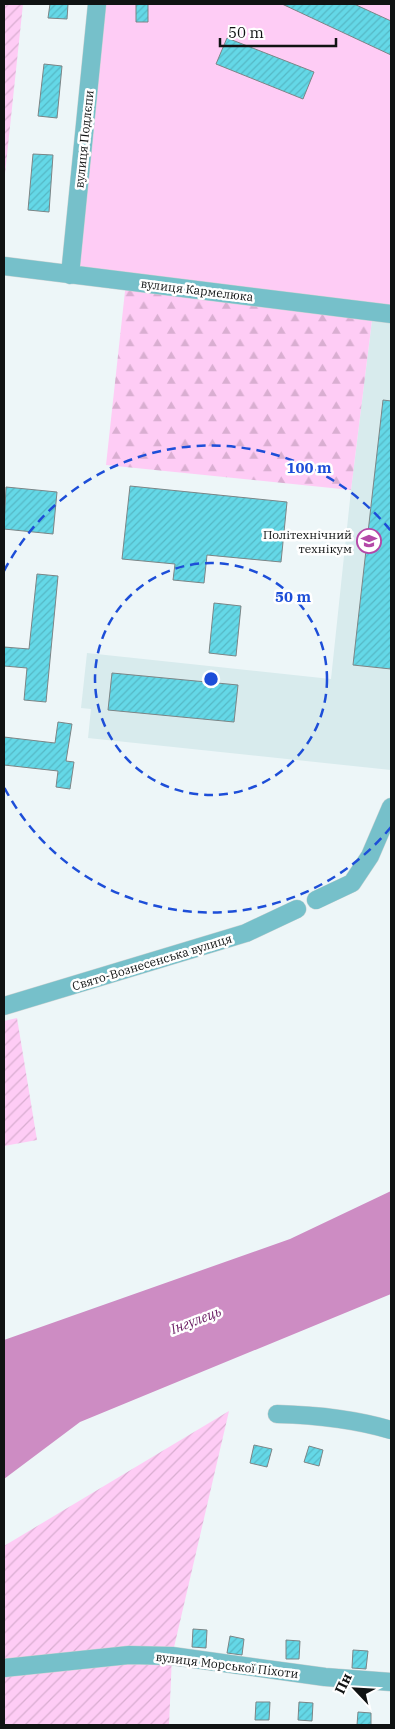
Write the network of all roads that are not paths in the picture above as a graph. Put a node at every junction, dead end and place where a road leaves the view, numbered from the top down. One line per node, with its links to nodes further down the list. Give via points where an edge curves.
1 (97, 4): 3 (street, вулиця Подлєпи)
2 (4, 266): 3 (street, вулиця Кармелюка)
3 (70, 274): 4 (street, вулиця Кармелюка)
4 (391, 314)
5 (391, 806): 6 (street, via 370,856 352,883)
6 (316, 900)
7 (297, 909): 8 (street, Свято-Вознесенська вулиця, via 246,933)
8 (4, 1006)
9 (277, 1414): 10 (street, via 364,1422)
10 (391, 1430)
11 (4, 1668): 12 (street, вулиця Морської Піхоти, via 129,1655 172,1656 325,1677)
12 (391, 1682)

